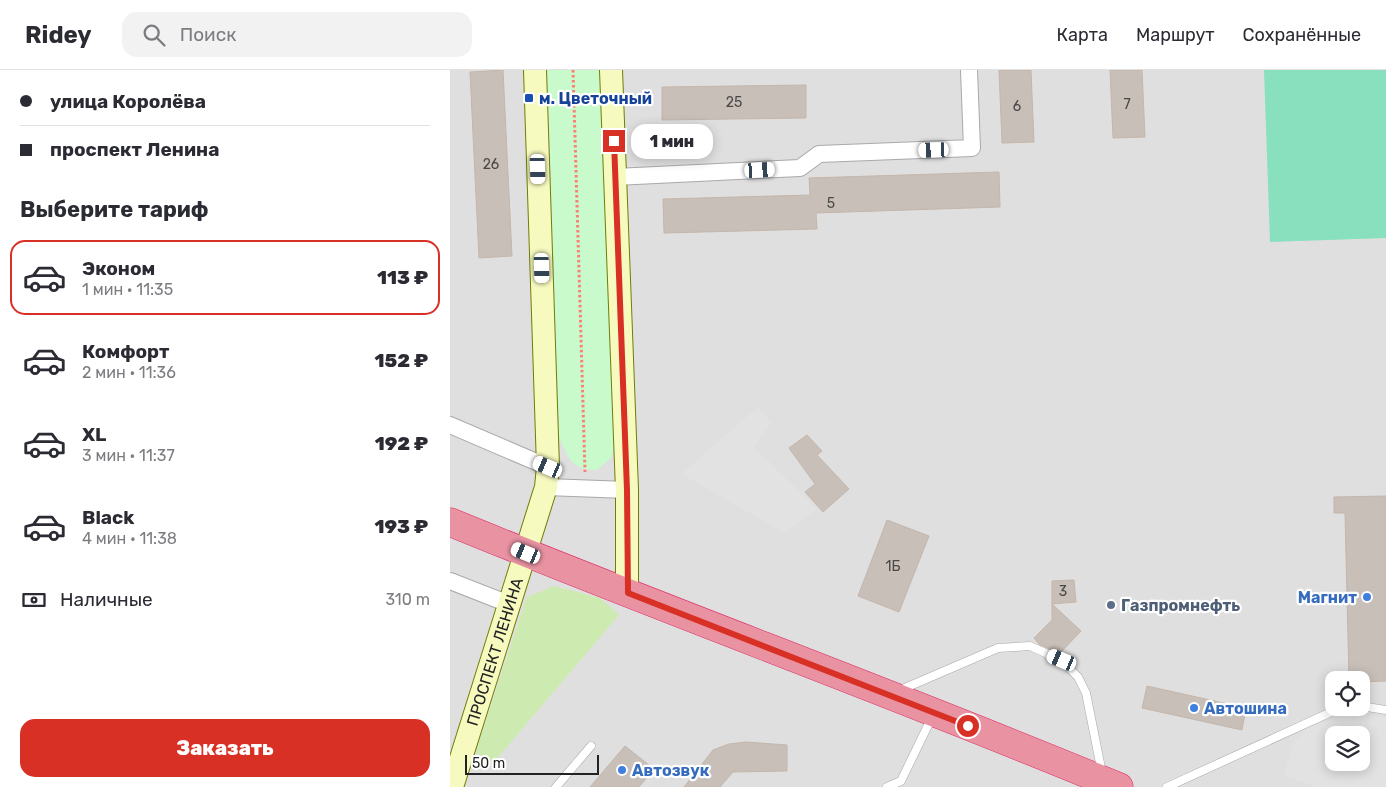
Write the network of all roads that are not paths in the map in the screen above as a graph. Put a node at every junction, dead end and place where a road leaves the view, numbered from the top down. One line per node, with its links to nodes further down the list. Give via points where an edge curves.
1 (536, 70): 6 (street, ПРОСПЕКТ ЛЕНИНА)
2 (611, 70): 4 (street)
3 (969, 70): 4 (street, via 972,148 818,154 800,168)
4 (615, 177): 7 (street)
5 (450, 425): 6 (street)
6 (547, 477): 7 (street, via 585,489); 9 (street, ПРОСПЕКТ ЛЕНИНА)
7 (627, 490): 11 (street)
8 (450, 522): 9 (highway)
9 (526, 553): 11 (highway); 12 (street, ПРОСПЕКТ ЛЕНИНА)
10 (450, 581): 12 (street)
11 (628, 593): 13 (highway)
12 (509, 604): 20 (street, ПРОСПЕКТ ЛЕНИНА)
13 (890, 694): 16 (highway); 19 (lane, via 998,648 1030,646 1062,660 1078,677 1086,693)
14 (1370, 707): 15 (lane)
15 (1386, 710)
16 (934, 712): 19 (highway); 22 (lane, via 901,781)
17 (1325, 715): 23 (lane)
18 (591, 746): 21 (lane)
19 (1111, 784)
20 (452, 787)
21 (556, 787)
22 (887, 787)
23 (1167, 787)

